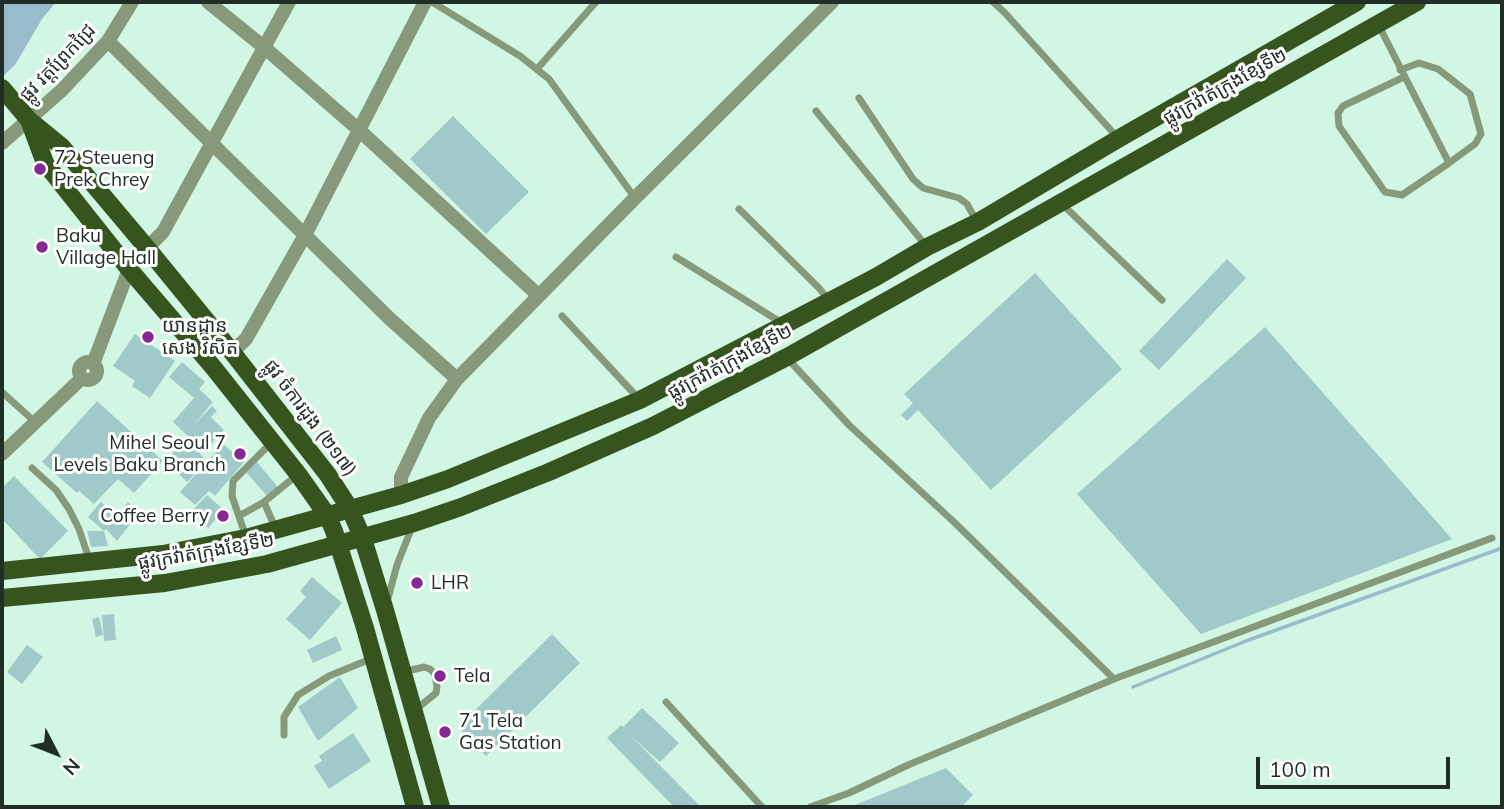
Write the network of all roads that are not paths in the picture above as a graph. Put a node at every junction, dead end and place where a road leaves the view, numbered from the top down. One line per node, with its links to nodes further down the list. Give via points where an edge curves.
1 (132, 2): 12 (street, ផ្លូវ វត្តព្រែកជ្រៃ)
2 (208, 2): 13 (street)
3 (289, 2): 13 (street)
4 (425, 2): 20 (street)
5 (432, 2): 14 (lane)
6 (596, 2): 14 (lane)
7 (832, 2): 25 (street)
8 (993, 2): 21 (lane)
9 (1357, 2): 21 (main road, ផ្លូវក្រវ៉ាត់ក្រុងខ្សែទី២)
10 (1417, 2): 11 (main road, ផ្លូវក្រវ៉ាត់ក្រុងខ្សែទី២)
11 (1378, 24): 15 (lane); 26 (main road, ផ្លូវក្រវ៉ាត់ក្រុងខ្សែទី២)
12 (108, 41): 19 (street, ផ្លូវ វត្តព្រែកជ្រៃ); 22 (street)
13 (265, 48): 20 (street); 22 (street)
14 (537, 69): 25 (lane, via 549,79)
15 (1402, 73): 24 (lane); 24 (lane, via 1419,63 1438,69 1470,94 1481,134); 24 (lane, via 1343,106 1338,113 1339,126 1385,192 1402,195)
16 (5, 92): 19 (main road, ផ្លូវ ចំការដូង (២១៧))
17 (859, 98): 28 (lane, via 912,179 923,188 959,198)
18 (816, 111): 30 (lane)
19 (29, 120): 23 (street, ផ្លូវ វត្តព្រែកជ្រៃ); 31 (main road, ផ្លូវ ចំការដូង (២១៧), via 62,147); 33 (main road, ផ្លូវ ចំការដូង (២១៧), via 44,163)
20 (359, 130): 29 (street); 35 (street)
21 (1118, 138): 28 (main road, ផ្លូវក្រវ៉ាត់ក្រុងខ្សែទី២)
22 (211, 142): 29 (street); 31 (street, via 163,232)
23 (2, 143)
24 (1450, 163)
25 (635, 198): 35 (street)
26 (1061, 203): 36 (main road, ផ្លូវក្រវ៉ាត់ក្រុងខ្សែទី២); 37 (lane)
27 (739, 209): 38 (lane)
28 (978, 222): 30 (main road, ផ្លូវក្រវ៉ាត់ក្រុងខ្សែទី២)
29 (305, 235): 41 (street, via 246,339); 43 (street)
30 (927, 247): 34 (main road, ផ្លូវក្រវ៉ាត់ក្រុងខ្សែទី២)
31 (146, 248): 41 (main road, ផ្លូវ ចំការដូង (២១៧))
32 (676, 257): 40 (lane)
33 (129, 269): 46 (street, via 93,365 81,366 82,378); 47 (main road, ផ្លូវ ចំការដូង (២១៧))
34 (876, 277): 36 (main road); 38 (main road, ផ្លូវក្រវ៉ាត់ក្រុងខ្សែទី២)
35 (538, 295): 43 (street)
36 (890, 300): 42 (main road, ផ្លូវក្រវ៉ាត់ក្រុងខ្សែទី២)
37 (1162, 300)
38 (830, 301): 40 (main road, ផ្លូវក្រវ៉ាត់ក្រុងខ្សែទី២)
39 (562, 316): 45 (lane)
40 (785, 325): 45 (main road, ផ្លូវក្រវ៉ាត់ក្រុងខ្សែទី២)
41 (233, 352): 53 (main road, ផ្លូវ ចំការដូង (២១៧))
42 (786, 357): 56 (main road, ផ្លូវក្រវ៉ាត់ក្រុងខ្សែទី២, via 653,426); 68 (lane, via 849,425)
43 (457, 379): 51 (street, via 429,418 401,477)
44 (2, 392): 46 (lane)
45 (640, 400): 51 (main road, ផ្លូវក្រវ៉ាត់ក្រុងខ្សែទី២)
46 (35, 422): 48 (street)
47 (273, 442): 50 (main road, ផ្លូវ ចំការដូង (២១៧)); 55 (lane, via 233,481 232,496)
48 (2, 454)
49 (32, 468): 62 (lane, via 69,509)
50 (298, 474): 52 (lane); 54 (main road, ផ្លូវ ចំការដូង (២១៧))
51 (401, 495): 53 (main road, ផ្លូវក្រវ៉ាត់ក្រុងខ្សែទី២)
52 (264, 502): 55 (lane); 57 (lane)
53 (350, 509): 54 (main road, ផ្លូវក្រវ៉ាត់ក្រុងខ្សែទី២); 60 (main road, ផ្លូវ ចំការដូង (២១៧))
54 (327, 515): 57 (main road, ផ្លូវក្រវ៉ាត់ក្រុងខ្សែទី២); 61 (main road, ផ្លូវ ចំការដូង (២១៧))
55 (239, 516): 58 (lane)
56 (414, 523): 60 (main road, ផ្លូវក្រវ៉ាត់ក្រុងខ្សែទី២); 65 (lane)
57 (276, 530): 58 (main road, ផ្លូវក្រវ៉ាត់ក្រុងខ្សែទី២)
58 (246, 538): 62 (main road, ផ្លូវក្រវ៉ាត់ក្រុងខ្សែទី២)
59 (1492, 538): 68 (lane)
60 (363, 539): 61 (main road, ផ្លូវក្រវ៉ាត់ក្រុងខ្សែទី២); 65 (main road, ផ្លូវ ចំការដូង (២១៧))
61 (339, 545): 64 (main road, ផ្លូវក្រវ៉ាត់ក្រុងខ្សែទី២, via 165,583); 66 (main road, ផ្លូវ ចំការដូង (២១៧))
62 (90, 563): 63 (main road, ផ្លូវក្រវ៉ាត់ក្រុងខ្សែទី២)
63 (2, 572)
64 (2, 598)
65 (385, 610): 67 (main road, ផ្លូវ ចំការដូង (២១៧))
66 (373, 658): 71 (lane, via 298,695 284,717); 72 (main road, ផ្លូវ ចំការដូង (២១៧))
67 (402, 672): 70 (main road, ផ្លូវ ចំការដូង (២១៧)); 70 (lane, via 424,667 435,674 436,693)
68 (1114, 679): 75 (lane)
69 (666, 702): 74 (lane)
70 (414, 711): 73 (main road, ផ្លូវ ចំការដូង (២១៧))
71 (284, 735)
72 (415, 807)
73 (441, 807)
74 (762, 807)
75 (810, 807)

